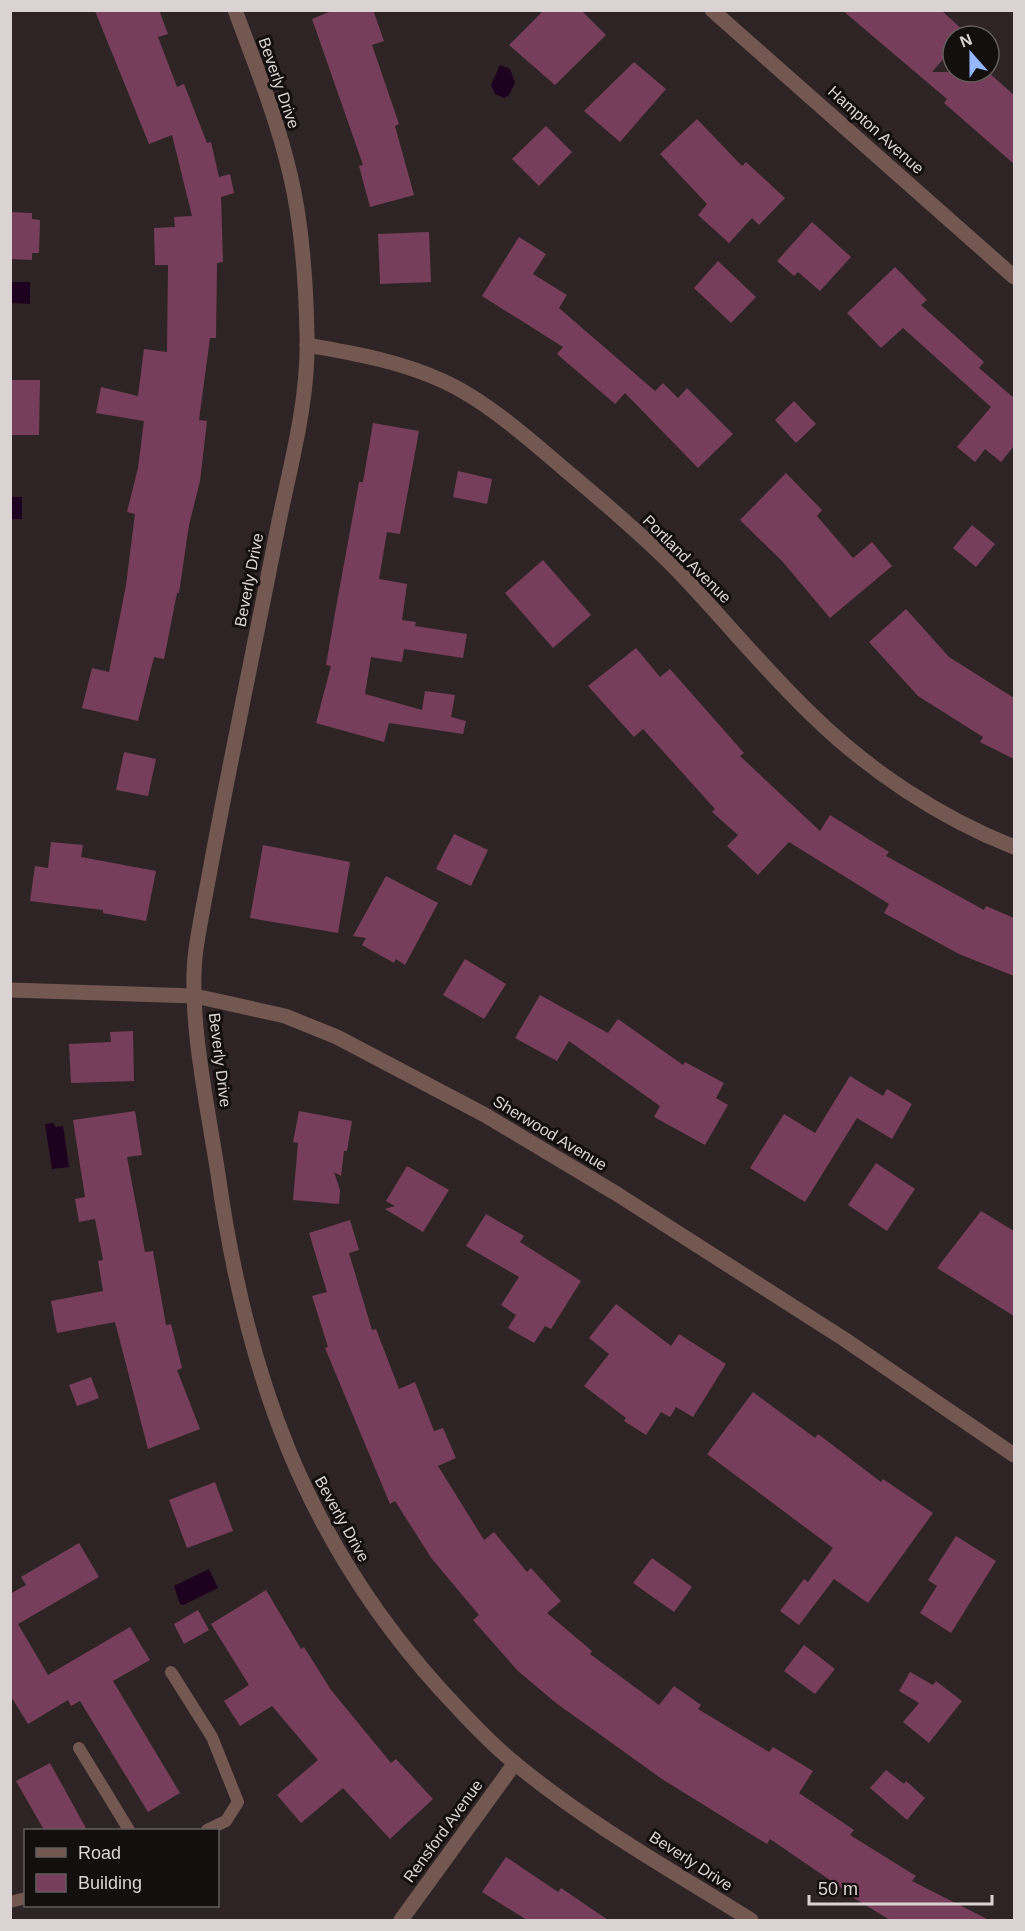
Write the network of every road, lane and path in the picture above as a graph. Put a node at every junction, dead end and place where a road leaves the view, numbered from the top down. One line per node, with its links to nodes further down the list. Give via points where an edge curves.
1 (235, 10): 4 (street, Beverly Drive, via 291,176)
2 (712, 10): 3 (street, Hampton Avenue)
3 (1014, 277)
4 (307, 345): 5 (street, Portland Avenue, via 365,355 422,372 445,382 506,422 663,557 810,714 856,753 946,814); 7 (street, Beverly Drive, via 302,411 196,946)
5 (1014, 847)
6 (10, 990): 7 (street, Sherwood Avenue)
7 (195, 996): 8 (street, Sherwood Avenue, via 261,1009 305,1023 485,1115 754,1281); 11 (street, Beverly Drive, via 206,1094 238,1292 262,1380 298,1475 343,1561 386,1625 453,1703)
8 (1014, 1455)
9 (171, 1672): 13 (lane, via 212,1737 238,1802 226,1821)
10 (79, 1748): 12 (lane)
11 (515, 1763): 14 (street, Rensford Avenue); 15 (street, Beverly Drive, via 578,1810)
12 (128, 1829)
13 (209, 1829)
14 (400, 1920)
15 (751, 1920)

